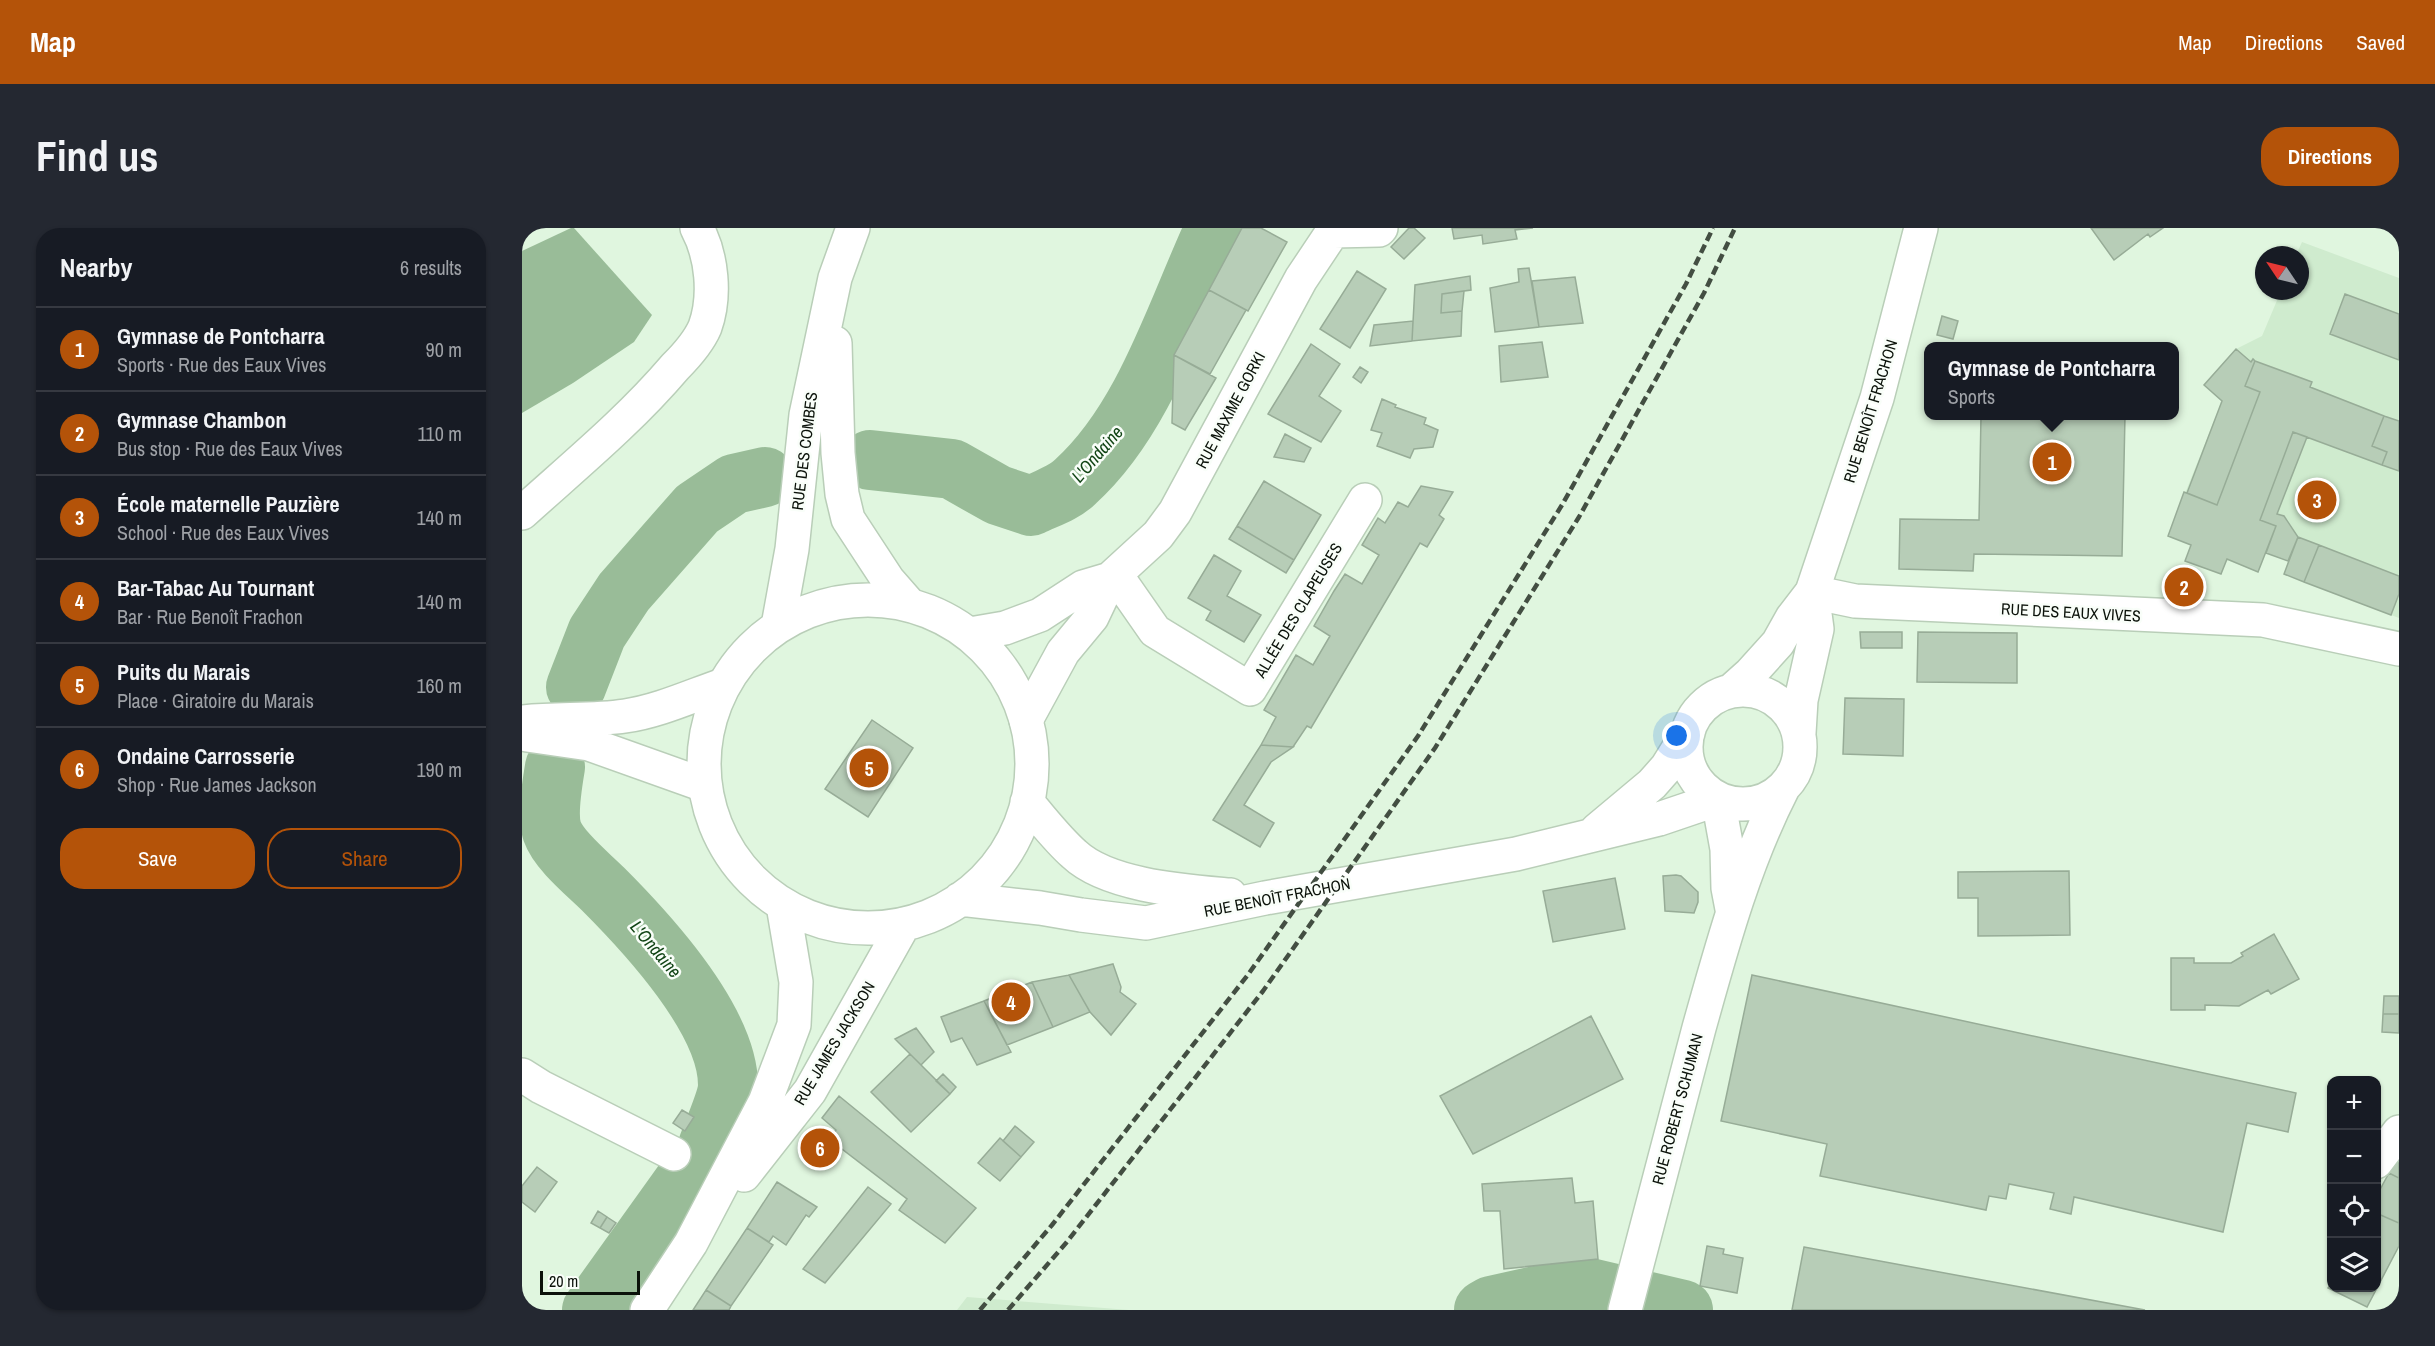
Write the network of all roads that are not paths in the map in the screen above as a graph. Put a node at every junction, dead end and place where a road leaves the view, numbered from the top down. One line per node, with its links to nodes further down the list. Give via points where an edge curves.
1 (697, 228): 8 (main road, via 711,278 705,327 645,402)
2 (854, 228): 6 (main road, RUE DES COMBES)
3 (1381, 228): 5 (main road)
4 (1921, 228): 10 (main road, RUE BENOÎT FRACHON, via 1877,398)
5 (1335, 229): 9 (main road, RUE MAXIME GORKI, via 1301,279 1175,512 1158,535)
6 (835, 278): 11 (main road, RUE DES COMBES, via 835,414 842,494 848,519 888,580); 12 (main road, RUE DES COMBES, via 806,415 792,549)
7 (1365, 500): 9 (main road, ALLÉE DES CLAPEUSES, via 1250,689 1155,632)
8 (522, 513)
9 (1113, 577): 13 (main road, RUE MAXIME GORKI, via 1083,587 1031,618 1005,628); 17 (main road, RUE MAXIME GORKI, via 1092,617 1063,652)
10 (1812, 592): 14 (main road, RUE DES EAUX VIVES, via 1855,601 2263,620); 16 (main road, RUE BENOÎT FRACHON, via 1779,643); 21 (main road, RUE BENOÎT FRACHON, via 1817,629 1801,700)
11 (909, 604): 12 (main road, via 864,599 820,606); 13 (main road, via 941,616)
12 (778, 626): 15 (main road, via 747,651)
13 (969, 634): 17 (main road, via 1005,673)
14 (2399, 649)
15 (723, 685): 18 (main road, via 628,716); 22 (main road, via 706,733)
16 (1731, 691): 19 (main road, via 1703,706); 21 (main road, via 1756,691 1779,702)
17 (1026, 720): 25 (main road, via 1032,747)
18 (522, 722)
19 (1688, 733): 24 (main road, via 1686,746 1691,771 1698,783); 26 (main road, RUE BENOÎT FRACHON, via 1653,784)
20 (522, 734): 22 (main road, via 589,744)
21 (1799, 734): 23 (main road, via 1799,763)
22 (704, 785): 29 (main road, via 718,833 745,874)
23 (1783, 788): 24 (main road, via 1769,799 1753,804); 30 (main road, RUE ROBERT SCHUMAN)
24 (1718, 799): 26 (main road, RUE BENOÎT FRACHON, via 1659,819); 30 (main road, RUE ROBERT SCHUMAN)
25 (1027, 802): 27 (main road, via 1075,856 1103,872 1161,888); 28 (main road, via 1013,840 996,865)
26 (1591, 835): 27 (main road, RUE BENOÎT FRACHON, via 1516,854)
27 (1265, 898): 28 (main road, RUE BENOÎT FRACHON, via 1146,922)
28 (960, 899): 31 (main road, via 933,915)
29 (783, 905): 31 (main road, via 821,922 862,928); 36 (main road, RUE JAMES JACKSON, via 796,982 794,1024 765,1102)
30 (1732, 909): 38 (main road, RUE ROBERT SCHUMAN)
31 (904, 924): 36 (main road, RUE JAMES JACKSON, via 810,1091)
32 (522, 1075): 34 (main road)
33 (2399, 1132): 35 (main road)
34 (674, 1154)
35 (2381, 1155)
36 (691, 1243): 37 (main road, RUE JAMES JACKSON)
37 (647, 1310)
38 (1624, 1310)

